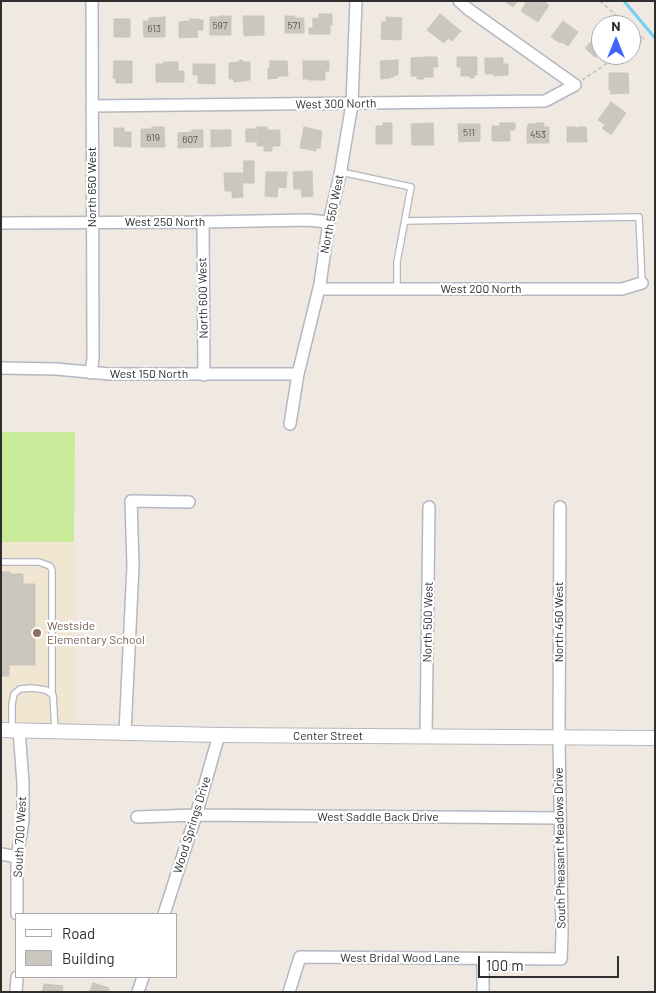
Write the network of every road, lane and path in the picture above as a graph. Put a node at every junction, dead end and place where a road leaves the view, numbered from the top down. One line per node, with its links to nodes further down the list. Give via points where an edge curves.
1 (92, 1): 9 (street, North 650 West)
2 (356, 1): 8 (street, North 550 West)
3 (459, 1): 8 (street, West 300 North, via 575,85 545,101)
4 (600, 1): 5 (path)
5 (616, 15)
6 (605, 65): 7 (path)
7 (590, 75)
8 (352, 104): 9 (street, West 300 North); 10 (street, North 550 West)
9 (92, 106): 12 (street, North 650 West)
10 (341, 172): 11 (lane, via 411,187); 14 (street, North 550 West)
11 (405, 221): 16 (lane, via 639,217); 18 (lane, via 397,262)
12 (92, 222): 13 (street, West 250 North); 15 (street, West 250 North); 20 (street, North 650 West)
13 (203, 222): 14 (street, West 250 North); 22 (street, North 600 West)
14 (329, 222): 17 (street, North 550 West)
15 (1, 223)
16 (642, 283): 18 (street, West 200 North, via 622,290)
17 (319, 289): 18 (street, West 200 North); 21 (street, North 550 West)
18 (397, 289)
19 (1, 368): 20 (street, West 150 North)
20 (91, 373): 22 (street, West 150 North)
21 (298, 374): 22 (street, West 150 North); 23 (street, North 550 West)
22 (204, 375)
23 (290, 424)
24 (189, 502): 31 (street, via 131,501 133,566)
25 (429, 507): 33 (street, North 500 West)
26 (560, 508): 34 (street, North 450 West)
27 (1, 562): 28 (lane, via 39,562 52,570)
28 (52, 694): 29 (lane, via 41,688 17,691 12,700); 30 (lane)
29 (11, 730): 30 (street, Center Street); 40 (street, South 700 West, via 23,783 23,821)
30 (55, 731): 31 (street, Center Street)
31 (125, 733): 32 (street, Center Street)
32 (220, 736): 33 (street, Center Street); 36 (street, Wood Springs Drive)
33 (426, 737): 34 (street, Center Street)
34 (559, 737): 35 (street, Center Street); 38 (street, South Pheasant Meadows Drive)
35 (655, 738)
36 (196, 816): 37 (street, West Saddle Back Drive); 38 (street, West Saddle Back Drive); 42 (street, Wood Springs Drive)
37 (137, 817)
38 (559, 818): 44 (street, South Pheasant Meadows Drive)
39 (1, 854): 40 (street)
40 (17, 857): 41 (street, South 700 West)
41 (17, 913)
42 (164, 913)
43 (483, 959): 44 (street, West Bridal Wood Lane); 49 (street, West Bridal Wood Lane, via 300,957); 50 (street)
44 (561, 960)
45 (16, 978): 47 (street)
46 (143, 978): 48 (street)
47 (16, 992)
48 (138, 992)
49 (289, 992)
50 (483, 992)

